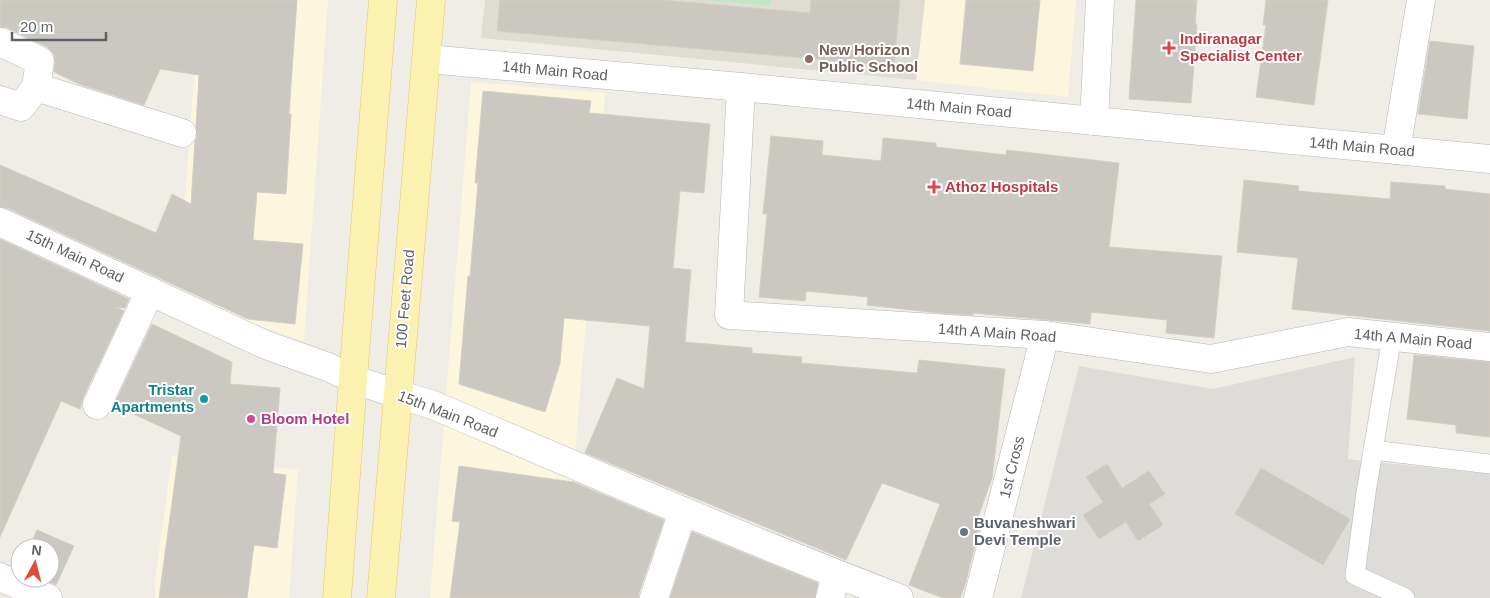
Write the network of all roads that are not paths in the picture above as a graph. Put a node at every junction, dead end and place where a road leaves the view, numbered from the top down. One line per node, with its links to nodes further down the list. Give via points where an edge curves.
1 (384, 0): 19 (main road)
2 (431, 0): 6 (main road, 100 Feet Road)
3 (1100, 0): 10 (street)
4 (1420, 0): 12 (street)
5 (0, 42): 7 (street, via 40,61)
6 (427, 59): 8 (street, 14th Main Road); 20 (main road, 100 Feet Road)
7 (36, 86): 9 (street, via 21,107); 11 (street)
8 (741, 87): 10 (street, 14th Main Road); 16 (street, 14th A Main Road, via 729,315)
9 (0, 100)
10 (1094, 121): 12 (street, 14th Main Road)
11 (182, 133)
12 (1396, 150): 13 (street, 14th Main Road)
13 (1490, 159)
14 (0, 222): 15 (street, 15th Main Road)
15 (150, 291): 19 (street, 15th Main Road, via 266,345); 21 (street)
16 (1045, 335): 17 (street, 14th A Main Road, via 1211,360 1348,332); 32 (street, 1st Cross)
17 (1392, 336): 18 (street, 14th A Main Road); 22 (lane)
18 (1490, 347)
19 (353, 379): 20 (street, 15th Main Road); 28 (main road)
20 (397, 394): 24 (street, 15th Main Road, via 433,405); 29 (main road, 100 Feet Road)
21 (97, 405)
22 (1373, 450): 23 (lane); 33 (lane, via 1356,575)
23 (1490, 464)
24 (683, 511): 26 (street, 15th Main Road); 30 (street)
25 (0, 577): 27 (street)
26 (833, 586): 31 (street, 15th Main Road)
27 (48, 598)
28 (338, 598)
29 (381, 598)
30 (654, 598)
31 (899, 598)
32 (978, 598)
33 (1405, 598)

